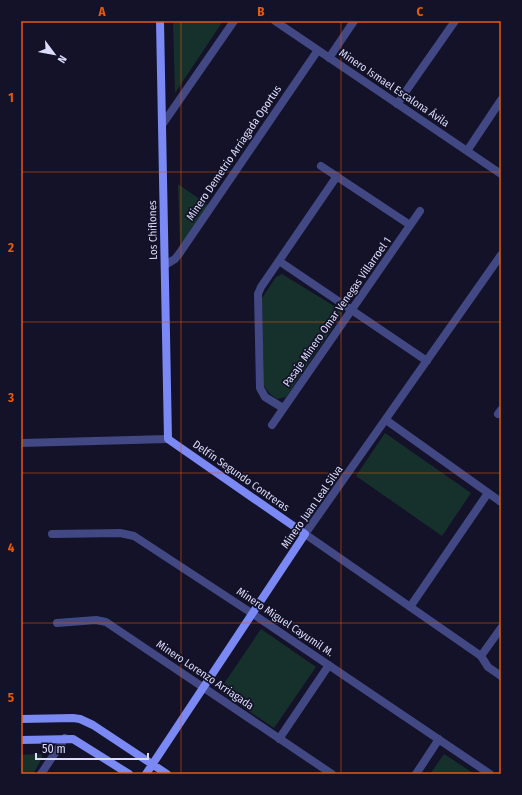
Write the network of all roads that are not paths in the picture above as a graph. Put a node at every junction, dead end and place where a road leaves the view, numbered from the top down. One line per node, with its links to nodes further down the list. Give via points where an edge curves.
1 (160, 21): 10 (street, Los Chiflones)
2 (234, 21): 10 (street)
3 (275, 21): 6 (street, Minero Ismael Escalona Ávila)
4 (354, 21): 7 (street)
5 (455, 21): 9 (street)
6 (318, 50): 7 (street, Minero Ismael Escalona Ávila); 19 (street, Minero Demetrio Arriagada Oportus, via 175,259)
7 (329, 58): 9 (street, Minero Ismael Escalona Ávila)
8 (501, 100): 11 (street)
9 (397, 104): 11 (street, Minero Ismael Escalona Ávila)
10 (162, 125): 19 (street, Los Chiflones)
11 (467, 151): 13 (street, Minero Ismael Escalona Ávila)
12 (321, 166): 14 (street)
13 (501, 174)
14 (337, 176): 16 (street); 18 (street)
15 (420, 211): 16 (street, Pasaje Minero Omar Venegas Villarroel 1)
16 (410, 225): 20 (street, Pasaje Minero Omar Venegas Villarroel 1)
17 (501, 255): 21 (street, Minero Juan Leal Silva)
18 (279, 261): 20 (street); 22 (street, via 258,294 260,388 265,397)
19 (165, 266): 25 (street, Los Chiflones)
20 (351, 310): 21 (street); 22 (street, Pasaje Minero Omar Venegas Villarroel 1)
21 (427, 361): 23 (street, Minero Juan Leal Silva)
22 (283, 408): 24 (street, Pasaje Minero Omar Venegas Villarroel 1)
23 (386, 420): 27 (street); 30 (street, Minero Juan Leal Silva)
24 (272, 425)
25 (168, 438): 26 (street); 30 (street, Delfín Segundo Contreras)
26 (21, 443)
27 (488, 493): 28 (street); 31 (street)
28 (501, 502)
29 (52, 534): 32 (street, Minero Miguel Cayumil M., via 120,533 134,536)
30 (305, 534): 31 (street, Delfín Segundo Contreras); 32 (street, Minero Juan Leal Silva)
31 (410, 607): 35 (street, Delfín Segundo Contreras)
32 (253, 614): 36 (street, Minero Miguel Cayumil M.); 38 (street, Minero Juan Leal Silva)
33 (58, 623): 38 (street, Minero Lorenzo Arriagada, via 96,620 106,622)
34 (501, 628): 35 (street)
35 (481, 656): 37 (street, Delfín Segundo Contreras, via 488,667)
36 (329, 665): 41 (street); 42 (street, Minero Miguel Cayumil M.)
37 (501, 676)
38 (204, 688): 41 (street, Minero Lorenzo Arriagada); 44 (street, Minero Juan Leal Silva)
39 (21, 719): 44 (street, via 80,719)
40 (65, 738): 43 (street); 45 (street); 46 (street, via 80,742)
41 (279, 738): 49 (street, Minero Lorenzo Arriagada)
42 (439, 739): 50 (street); 51 (street, Minero Miguel Cayumil M.)
43 (21, 740)
44 (153, 764): 47 (street, Minero Juan Leal Silva); 48 (street)
45 (41, 774)
46 (129, 774)
47 (146, 774)
48 (167, 774)
49 (332, 774)
50 (416, 774)
51 (490, 774)

